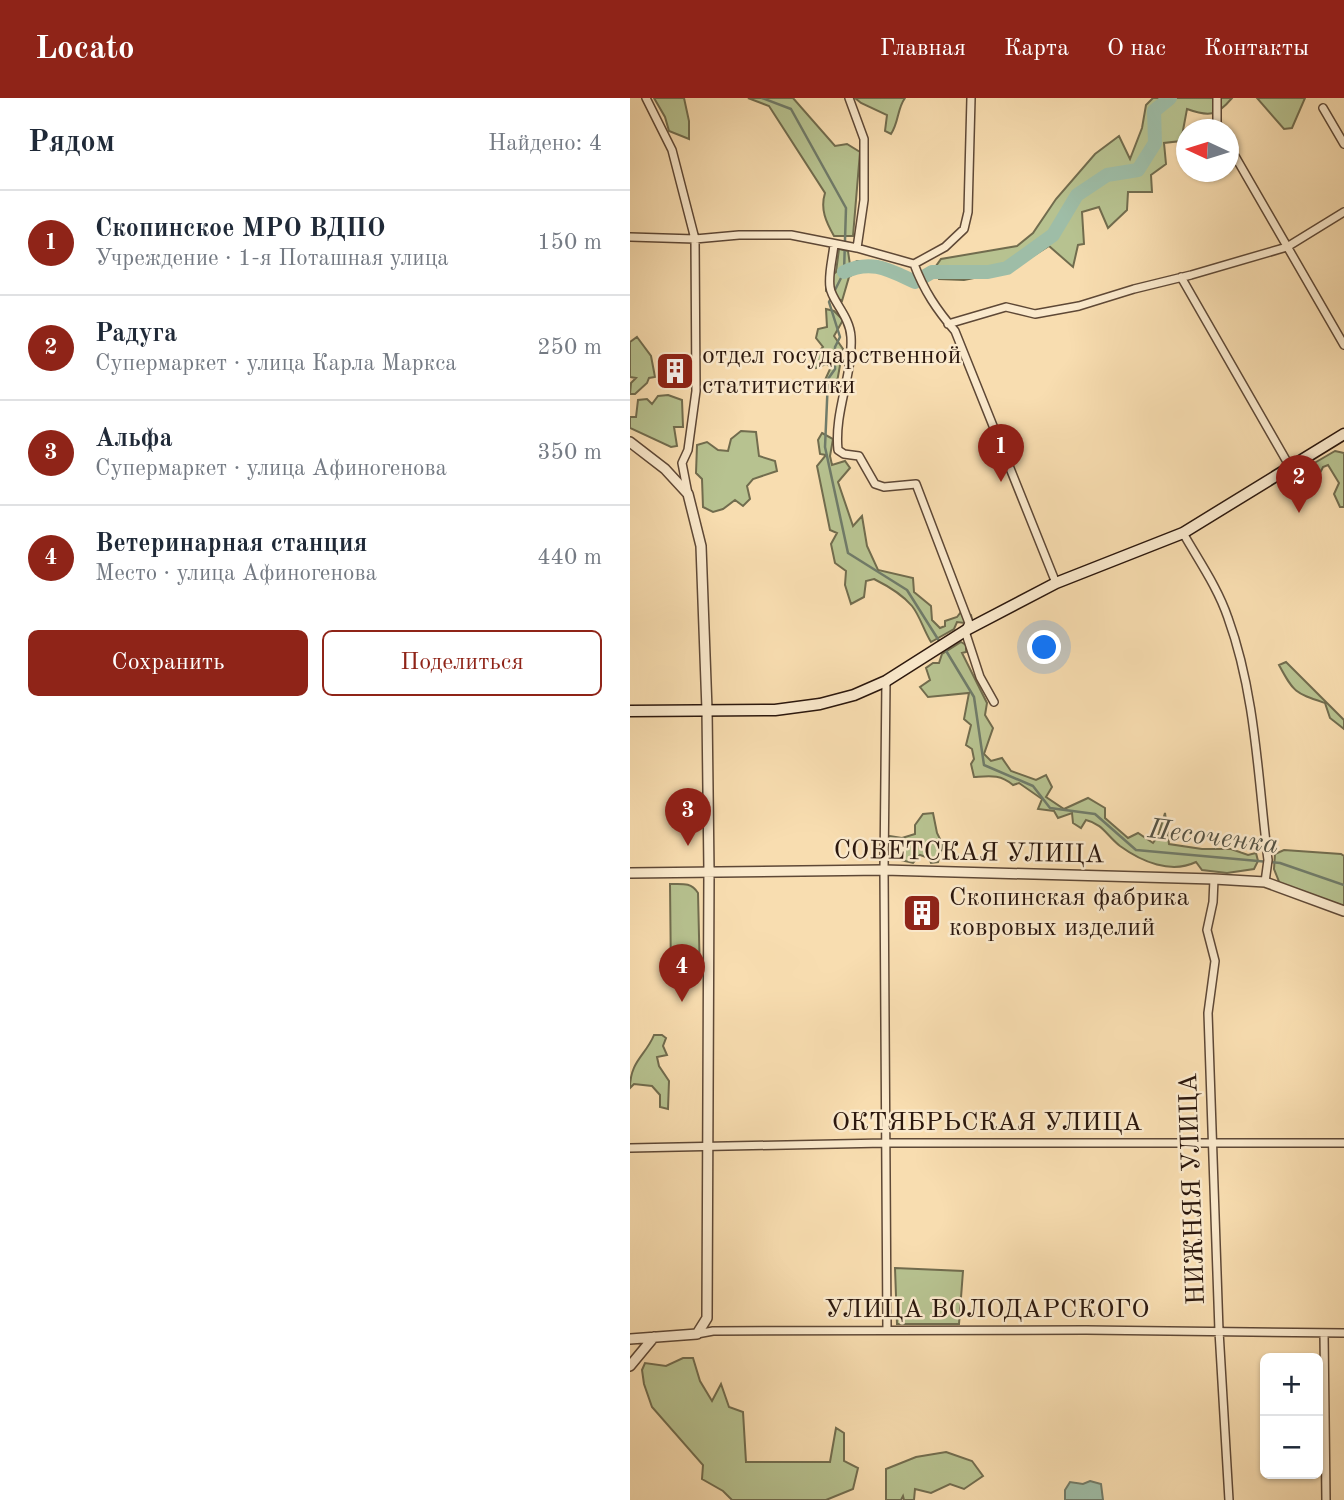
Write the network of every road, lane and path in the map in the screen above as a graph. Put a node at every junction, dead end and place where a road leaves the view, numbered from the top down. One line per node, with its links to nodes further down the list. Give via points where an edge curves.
1 (646, 98): 11 (street, via 672,150)
2 (849, 98): 14 (street, via 864,139 864,200)
3 (971, 98): 15 (street, via 964,229)
4 (1217, 98): 6 (street)
5 (1323, 108): 7 (street)
6 (1217, 119)
7 (1344, 144)
8 (1239, 163): 13 (street)
9 (1344, 212): 13 (street)
10 (630, 237): 11 (street)
11 (695, 239): 12 (street, via 791,235); 22 (street, via 696,391 682,463)
12 (834, 244): 14 (street); 25 (street, via 829,289 847,317 851,335 849,375 836,431 838,450 859,456 875,484 916,484 969,623)
13 (1287, 247): 16 (street); 18 (street)
14 (857, 248): 15 (street)
15 (914, 264): 17 (street, via 923,288)
16 (1181, 277): 17 (street, via 1079,306 1035,314 1006,307); 21 (street)
17 (948, 324): 24 (street, via 955,331)
18 (1344, 345)
19 (1344, 434): 21 (main road)
20 (630, 442): 22 (street)
21 (1290, 467): 23 (main road)
22 (688, 494): 28 (street, via 701,546)
23 (1183, 533): 24 (main road); 34 (street, via 1228,618 1250,692 1268,860)
24 (1056, 583): 25 (main road)
25 (965, 631): 26 (main road); 27 (street, via 980,677)
26 (887, 681): 28 (main road, via 820,704 775,710); 30 (street)
27 (994, 702)
28 (707, 710): 29 (main road); 31 (street)
29 (630, 711)
30 (884, 870): 31 (street, СОВЕТСКАЯ УЛИЦА); 33 (street, СОВЕТСКАЯ УЛИЦА); 36 (street)
31 (709, 871): 32 (street, СОВЕТСКАЯ УЛИЦА); 39 (street)
32 (630, 873)
33 (1214, 879): 34 (street, СОВЕТСКАЯ УЛИЦА); 37 (street, НИЖНЯЯ УЛИЦА, via 1207,930 1214,961 1208,1013)
34 (1265, 882): 35 (street, СОВЕТСКАЯ УЛИЦА)
35 (1344, 911)
36 (885, 1143): 37 (street, ОКТЯБРЬСКАЯ УЛИЦА); 39 (street, ОКТЯБРЬСКАЯ УЛИЦА); 41 (street)
37 (1212, 1143): 38 (street, ОКТЯБРЬСКАЯ УЛИЦА); 42 (street, НИЖНЯЯ УЛИЦА)
38 (1344, 1143)
39 (707, 1147): 40 (street, ОКТЯБРЬСКАЯ УЛИЦА); 45 (street, via 706,1318)
40 (630, 1148)
41 (887, 1330): 42 (street, УЛИЦА ВОЛОДАРСКОГО); 45 (street, УЛИЦА ВОЛОДАРСКОГО)
42 (1219, 1331): 43 (street, УЛИЦА ВОЛОДАРСКОГО); 49 (street, НИЖНЯЯ УЛИЦА)
43 (1324, 1333): 44 (street, УЛИЦА ВОЛОДАРСКОГО); 50 (street)
44 (1344, 1333)
45 (697, 1334): 46 (street, УЛИЦА ВОЛОДАРСКОГО)
46 (654, 1337): 47 (street, УЛИЦА ВОЛОДАРСКОГО); 48 (street)
47 (630, 1339)
48 (630, 1366)
49 (1229, 1500)
50 (1326, 1500)

